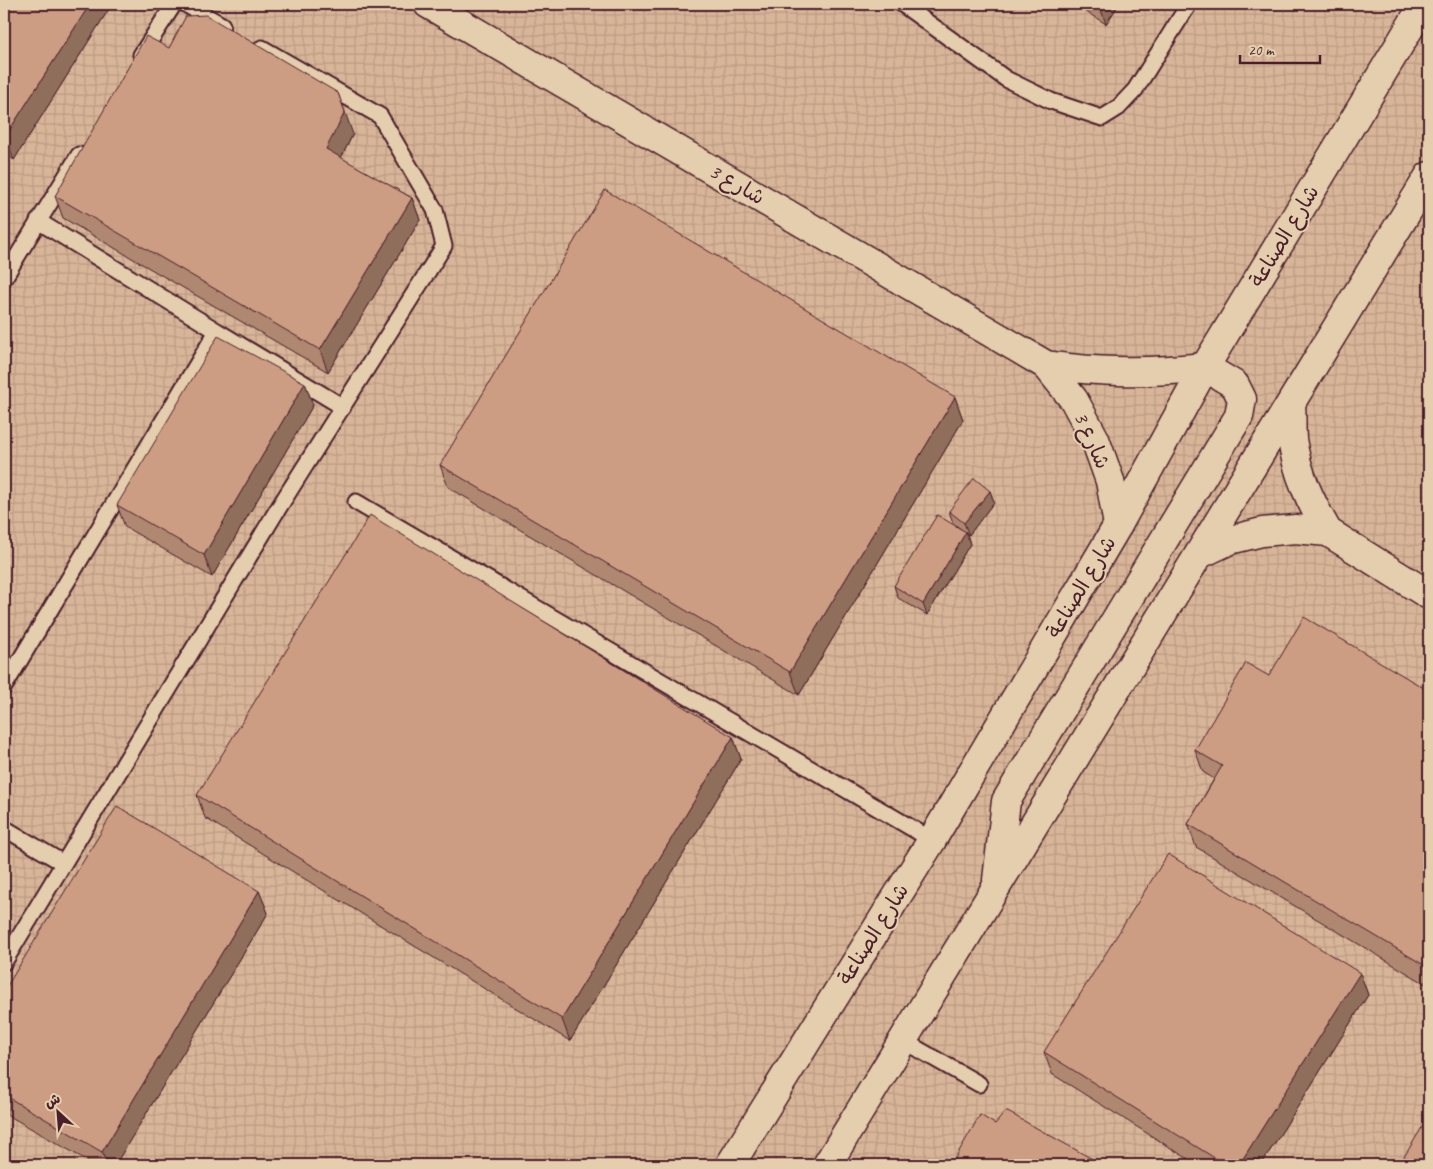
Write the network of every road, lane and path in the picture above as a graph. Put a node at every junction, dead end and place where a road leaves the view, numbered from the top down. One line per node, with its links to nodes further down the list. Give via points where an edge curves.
1 (174, 4): 9 (lane)
2 (184, 4): 7 (lane)
3 (428, 4): 15 (street, شارع 3)
4 (902, 4): 5 (lane, via 1006,79 1051,101 1102,118 1118,108 1135,90)
5 (1189, 4)
6 (1424, 4): 16 (street, شارع الصناعة)
7 (236, 33)
8 (252, 43): 18 (lane, via 380,116 434,210 444,246)
9 (132, 70)
10 (85, 146): 12 (lane)
11 (1429, 176): 17 (street)
12 (38, 221): 13 (lane); 14 (lane)
13 (4, 278)
14 (217, 331): 18 (lane); 24 (lane)
15 (1046, 365): 16 (street, شارع 3, via 1110,372); 20 (street, شارع 3, via 1074,400 1095,439 1110,481)
16 (1205, 367): 20 (street, شارع الصناعة); 28 (street, via 1235,385 1242,399 1239,416 1006,802)
17 (1291, 404): 21 (street, via 1292,438 1299,472 1311,503); 22 (street)
18 (343, 407): 27 (lane)
19 (356, 502): 26 (lane)
20 (1118, 525): 26 (street, شارع الصناعة)
21 (1328, 532): 22 (street, via 1295,529 1262,532 1230,540); 23 (street)
22 (1200, 554): 28 (street)
23 (1429, 595)
24 (4, 687)
25 (4, 828): 27 (lane)
26 (932, 840): 32 (street, شارع الصناعة)
27 (63, 863): 29 (lane)
28 (996, 889): 30 (street)
29 (4, 962)
30 (902, 1040): 31 (lane); 33 (street)
31 (979, 1084)
32 (730, 1165)
33 (828, 1165)

